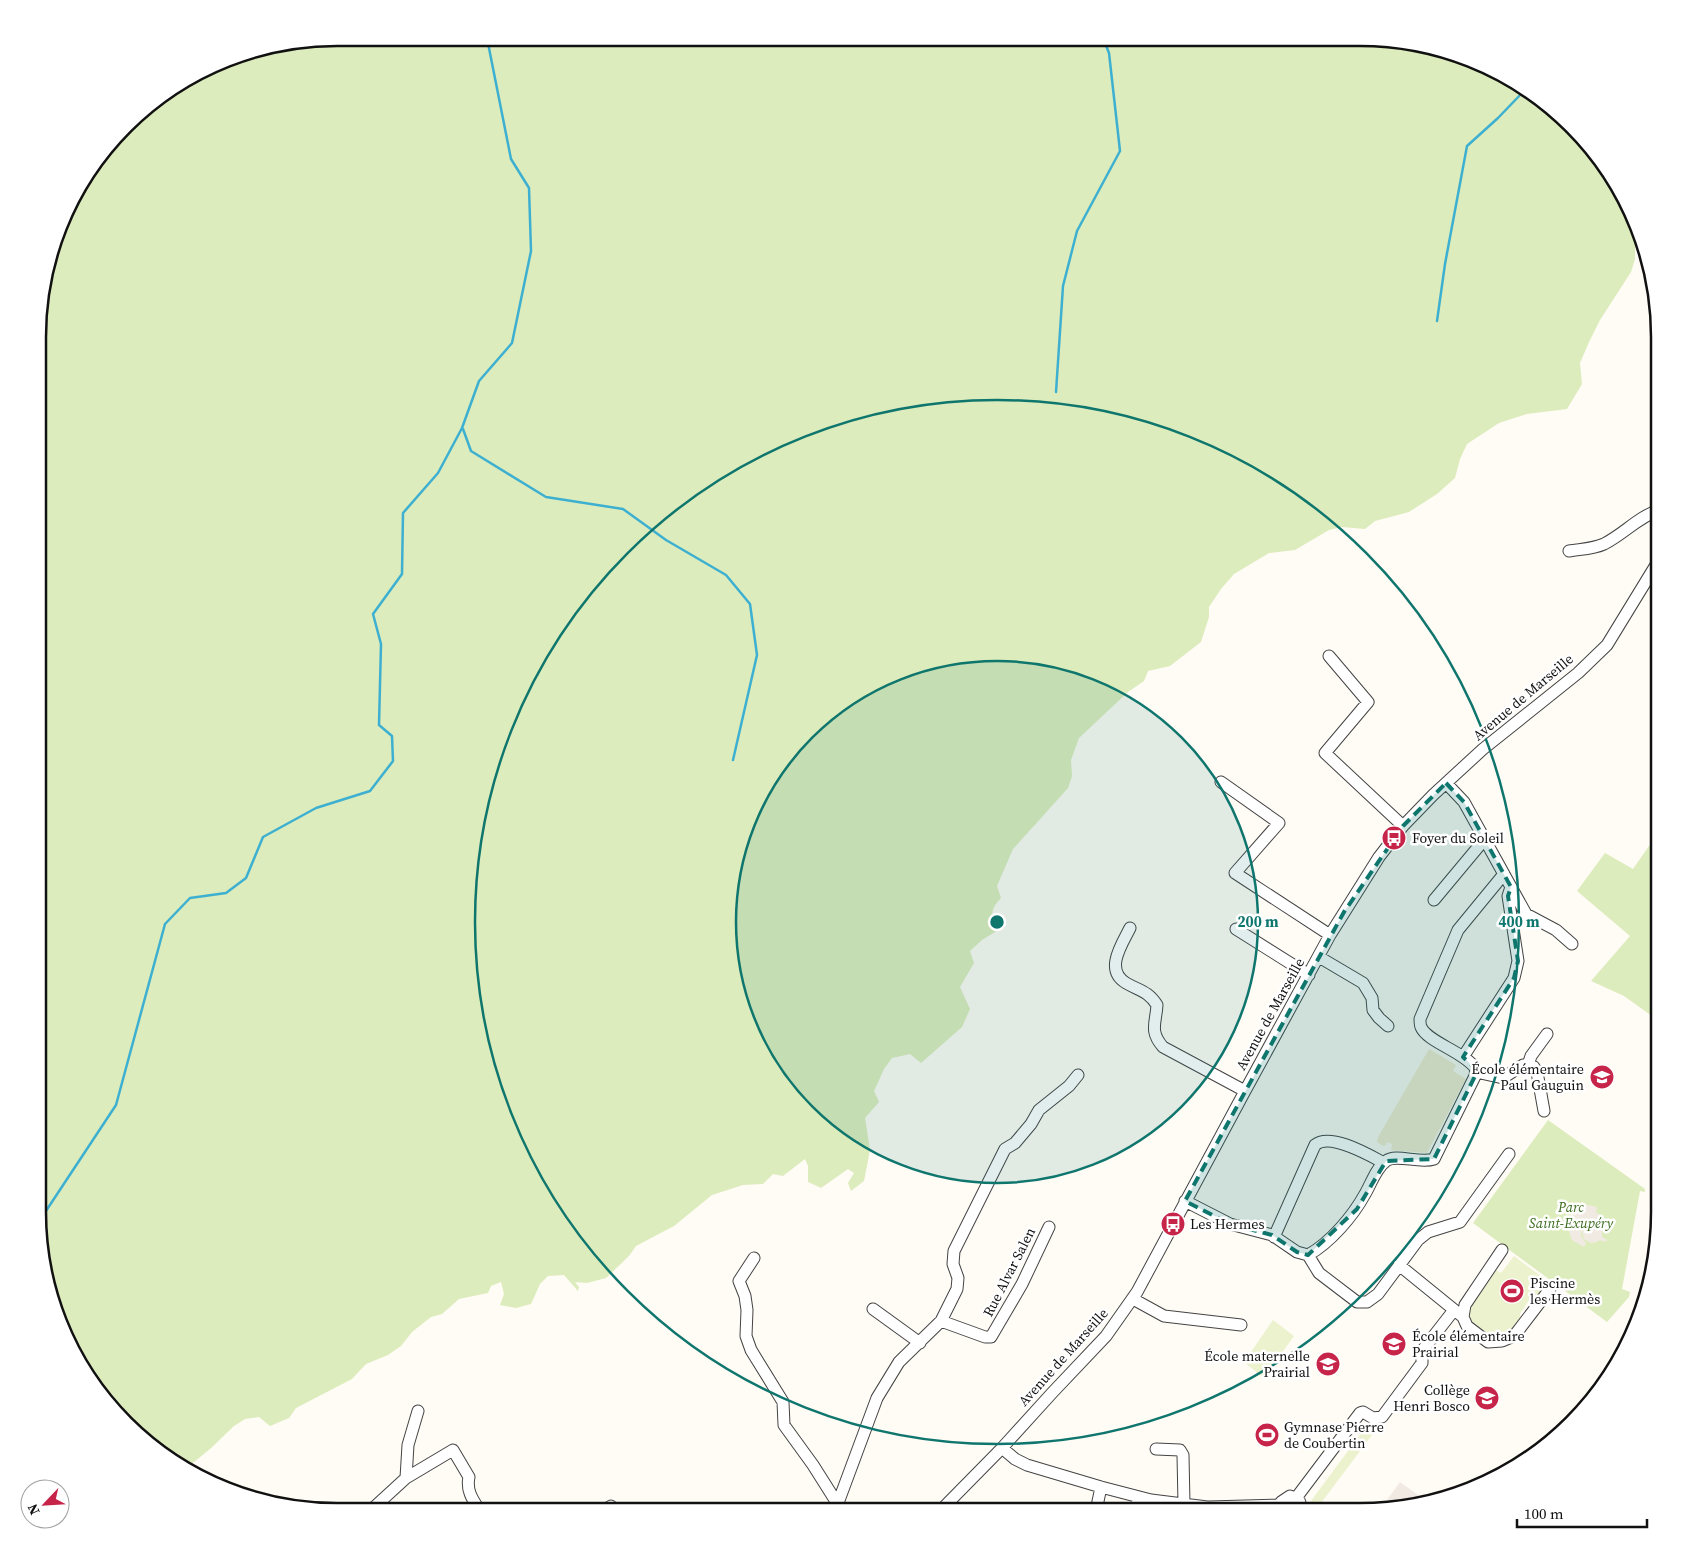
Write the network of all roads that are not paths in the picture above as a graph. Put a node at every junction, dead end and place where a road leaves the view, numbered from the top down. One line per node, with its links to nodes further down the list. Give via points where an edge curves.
1 (1651, 514): 2 (street, via 1605,543)
2 (1569, 551)
3 (1651, 573): 6 (street, Avenue de Marseille, via 1607,645)
4 (1329, 656): 7 (street, via 1368,702 1325,753)
5 (1221, 782): 14 (street, via 1280,823 1235,874)
6 (1446, 783): 7 (street, Avenue de Marseille); 8 (street, via 1464,802)
7 (1403, 826): 14 (street, Avenue de Marseille, via 1379,857)
8 (1484, 840): 9 (street); 11 (street)
9 (1504, 874): 10 (street); 20 (street, via 1458,930 1420,1019 1420,1027 1428,1035)
10 (1511, 887): 15 (street, via 1526,914 1556,930); 20 (street, via 1508,896 1518,961 1514,978)
11 (1434, 900)
12 (1130, 928): 24 (street, via 1117,955 1116,970 1126,983 1152,997 1157,1005 1154,1032 1157,1041)
13 (1236, 929): 17 (street)
14 (1330, 935): 16 (street, Avenue de Marseille)
15 (1572, 944)
16 (1318, 957): 17 (street, Avenue de Marseille); 18 (street, via 1364,983 1372,998 1373,1010)
17 (1309, 975): 24 (street, Avenue de Marseille)
18 (1388, 1026)
19 (1547, 1034): 21 (street)
20 (1463, 1057): 22 (street, via 1471,1062)
21 (1528, 1065): 22 (street, via 1516,1068 1503,1078); 25 (street, via 1537,1072)
22 (1476, 1072): 27 (street, via 1434,1159 1427,1162 1393,1158)
23 (1078, 1075): 39 (street, via 1039,1110 1015,1143 1004,1149 954,1251 957,1289)
24 (1245, 1090): 28 (street, Avenue de Marseille)
25 (1544, 1111)
26 (1509, 1154): 34 (street, via 1460,1222 1428,1232)
27 (1384, 1163): 30 (street, via 1355,1148 1319,1141); 32 (street, via 1340,1229)
28 (1186, 1201): 30 (street, via 1230,1224); 36 (street, Avenue de Marseille)
29 (1049, 1226): 39 (street, Rue Alvar Salen, via 1022,1284 991,1337)
30 (1274, 1236): 32 (street, via 1297,1252)
31 (1502, 1250): 38 (street)
32 (1308, 1255): 34 (street, via 1319,1273 1358,1302 1367,1302 1378,1294)
33 (754, 1258): 51 (street, via 739,1281 748,1310 746,1336 783,1402 784,1425 813,1464)
34 (1398, 1265): 38 (street)
35 (1550, 1289): 38 (street, via 1514,1336 1502,1341 1488,1342 1467,1326)
36 (1132, 1299): 40 (street, via 1164,1316); 43 (street, Avenue de Marseille, via 1106,1336)
37 (873, 1309): 41 (street)
38 (1459, 1314): 48 (street, via 1422,1351 1422,1363 1382,1418 1360,1413)
39 (941, 1321): 41 (street)
40 (1242, 1325)
41 (920, 1343): 52 (street, via 899,1362 877,1398)
42 (418, 1412): 45 (street, via 408,1445)
43 (1002, 1448): 46 (street, via 1027,1464); 53 (street, Avenue de Marseille)
44 (1156, 1449): 57 (street, via 1180,1450 1183,1455)
45 (406, 1478): 49 (street); 50 (street, via 453,1450 469,1477 467,1486)
46 (1101, 1487): 47 (street); 54 (street)
47 (1136, 1497): 55 (street); 56 (street)
48 (1296, 1498): 58 (street, via 1286,1497); 59 (street)
49 (380, 1503)
50 (475, 1503)
51 (834, 1503)
52 (838, 1503)
53 (948, 1503)
54 (1098, 1503)
55 (1138, 1503)
56 (1169, 1503)
57 (1184, 1503)
58 (1283, 1503)
59 (1300, 1503)

